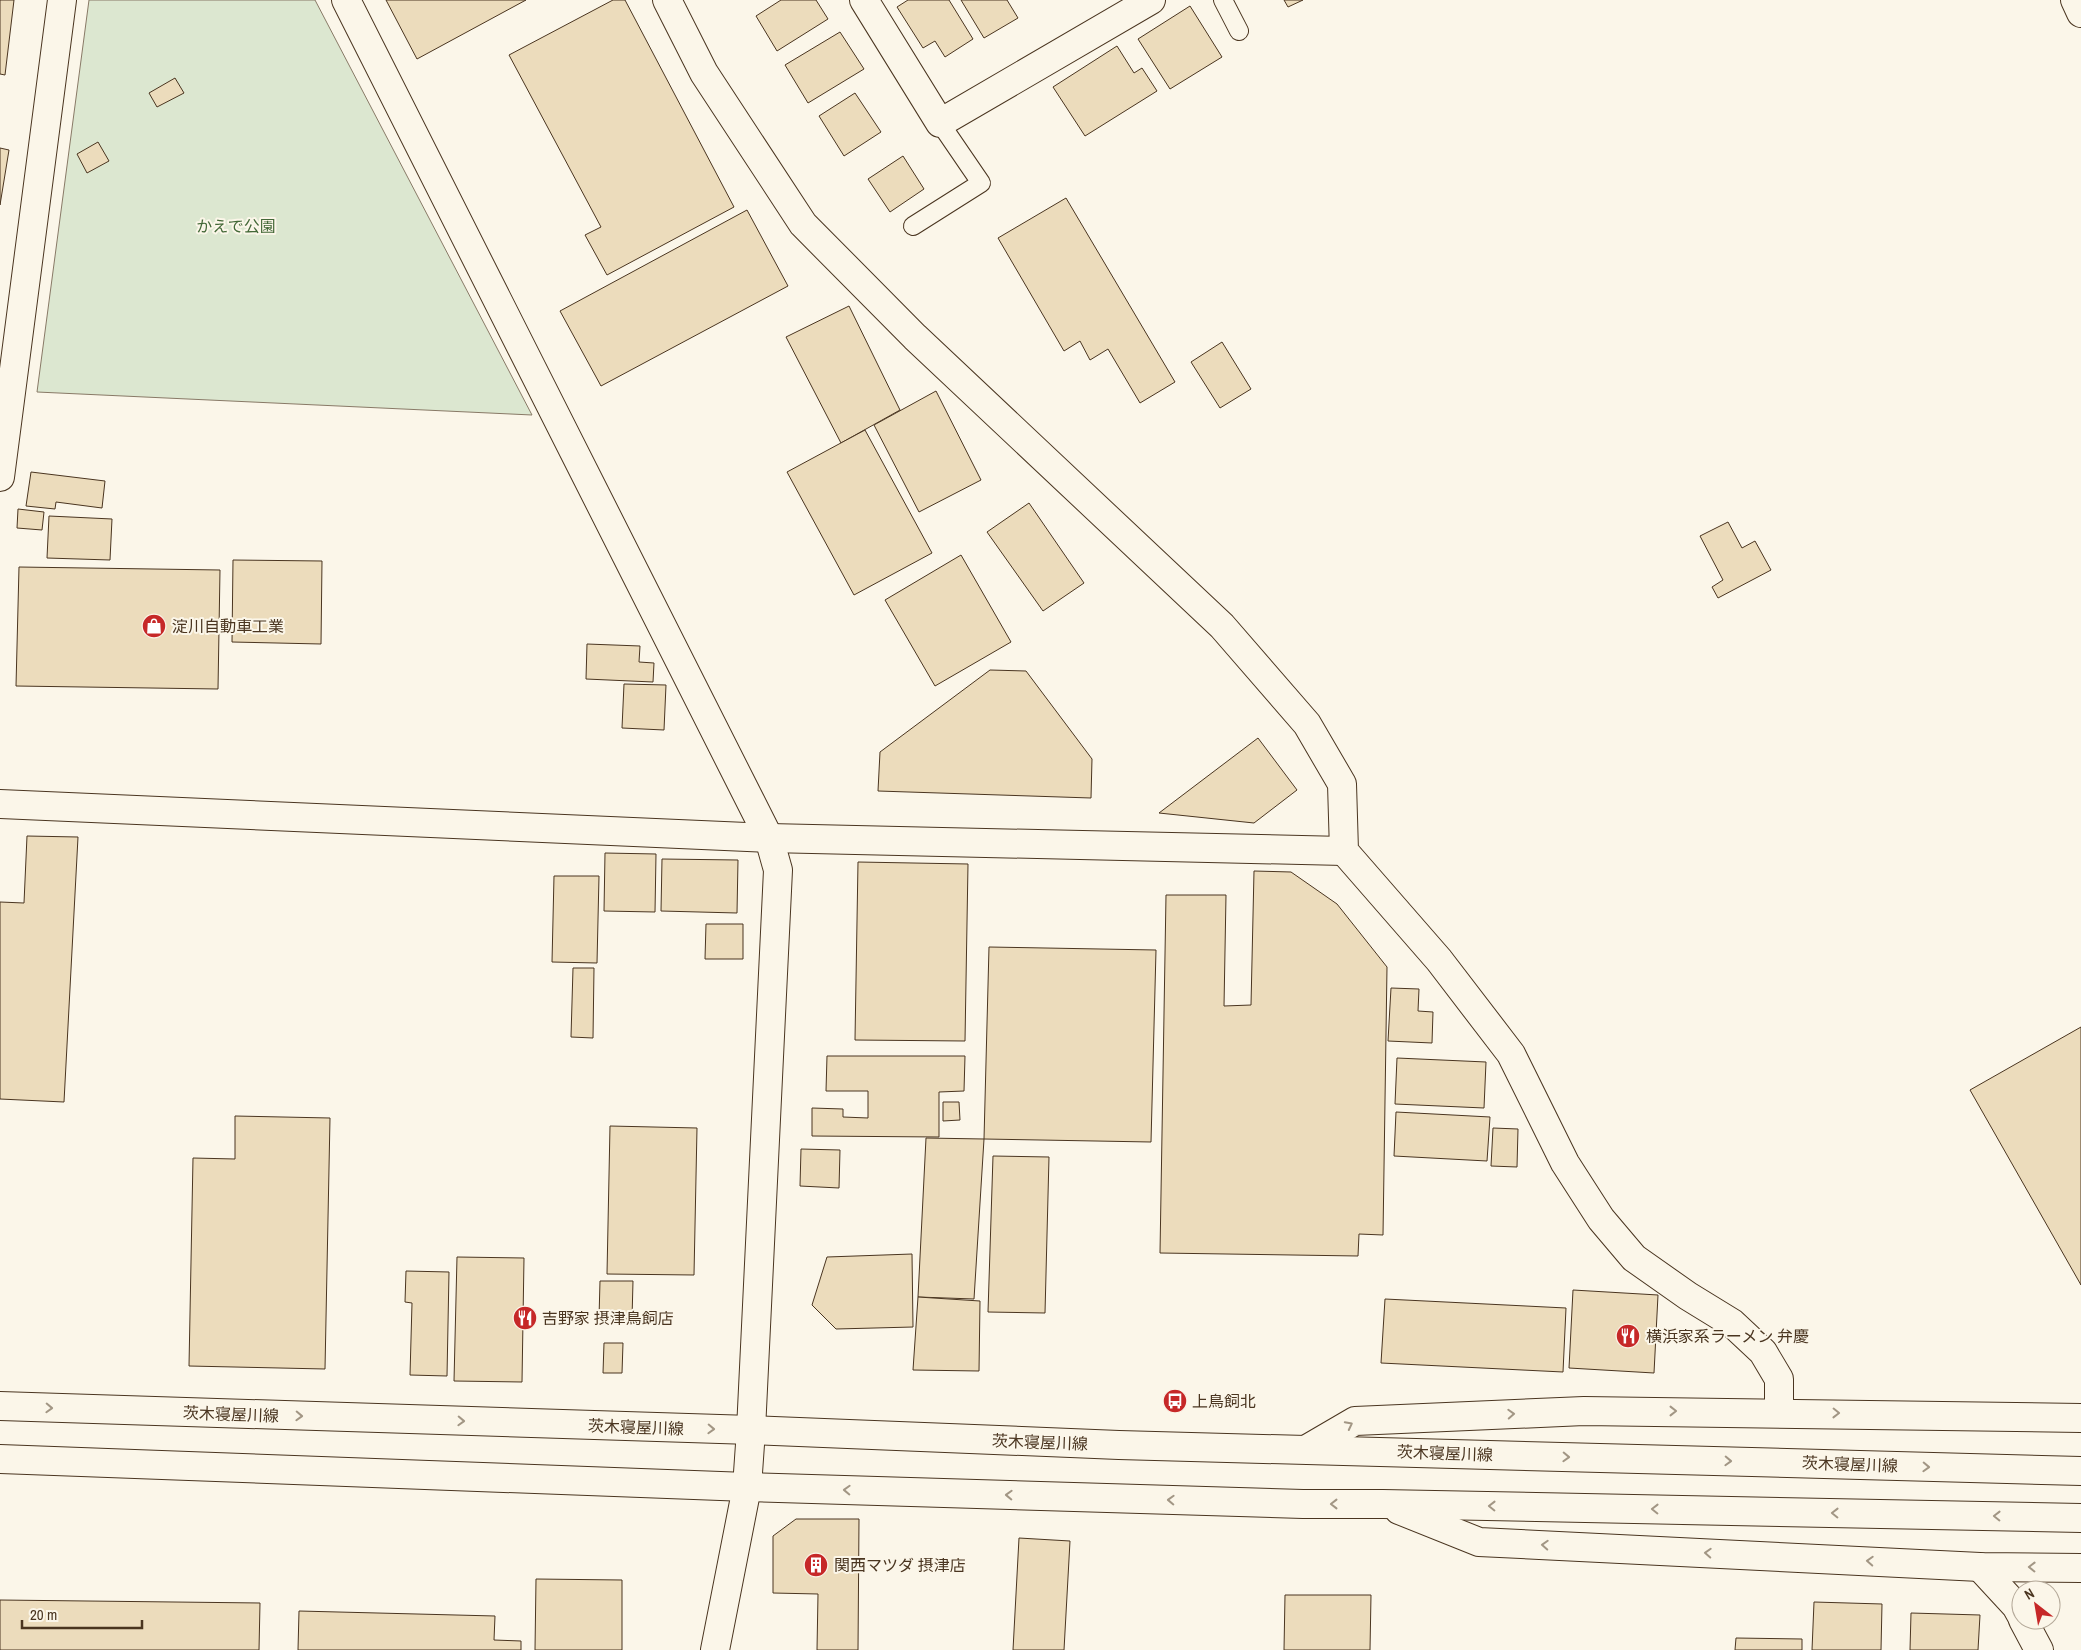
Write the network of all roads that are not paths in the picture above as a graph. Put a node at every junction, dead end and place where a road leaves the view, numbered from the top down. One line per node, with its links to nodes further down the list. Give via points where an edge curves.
1 (62, 0): 12 (street)
2 (346, 0): 14 (street)
3 (667, 0): 15 (street, via 704,73 803,224 915,337 1222,626 1307,724 1342,784)
4 (864, 0): 10 (street)
5 (1151, 0): 10 (street)
6 (1222, 0): 9 (lane)
7 (2075, 0): 8 (street)
8 (2081, 13)
9 (1239, 31)
10 (940, 123): 11 (lane, via 981,183)
11 (912, 226)
12 (0, 477)
13 (0, 804): 14 (street)
14 (769, 838): 15 (street); 19 (street, via 778,870)
15 (1344, 851): 17 (street, via 1439,960 1511,1054 1565,1163 1606,1225 1634,1258 1732,1323 1763,1352 1779,1379)
16 (0, 1406): 19 (street, 茨木寝屋川線, one-way to 19)
17 (1779, 1412): 18 (street, one-way to 18); 20 (street, one-way to 17, via 1355,1422 1584,1411)
18 (2081, 1418)
19 (751, 1430): 20 (street, 茨木寝屋川線); 23 (street)
20 (1307, 1449): 22 (street, 茨木寝屋川線, one-way to 22)
21 (0, 1459): 23 (street)
22 (2081, 1471)
23 (747, 1487): 24 (street, one-way to 23); 30 (street)
24 (1382, 1504): 25 (street, one-way to 24); 26 (street, one-way to 24, via 1479,1542)
25 (2081, 1518)
26 (1980, 1567): 27 (street, one-way to 26); 28 (street)
27 (2081, 1568)
28 (2011, 1601)
29 (2029, 1630): 31 (street)
30 (715, 1650)
31 (2039, 1650)

